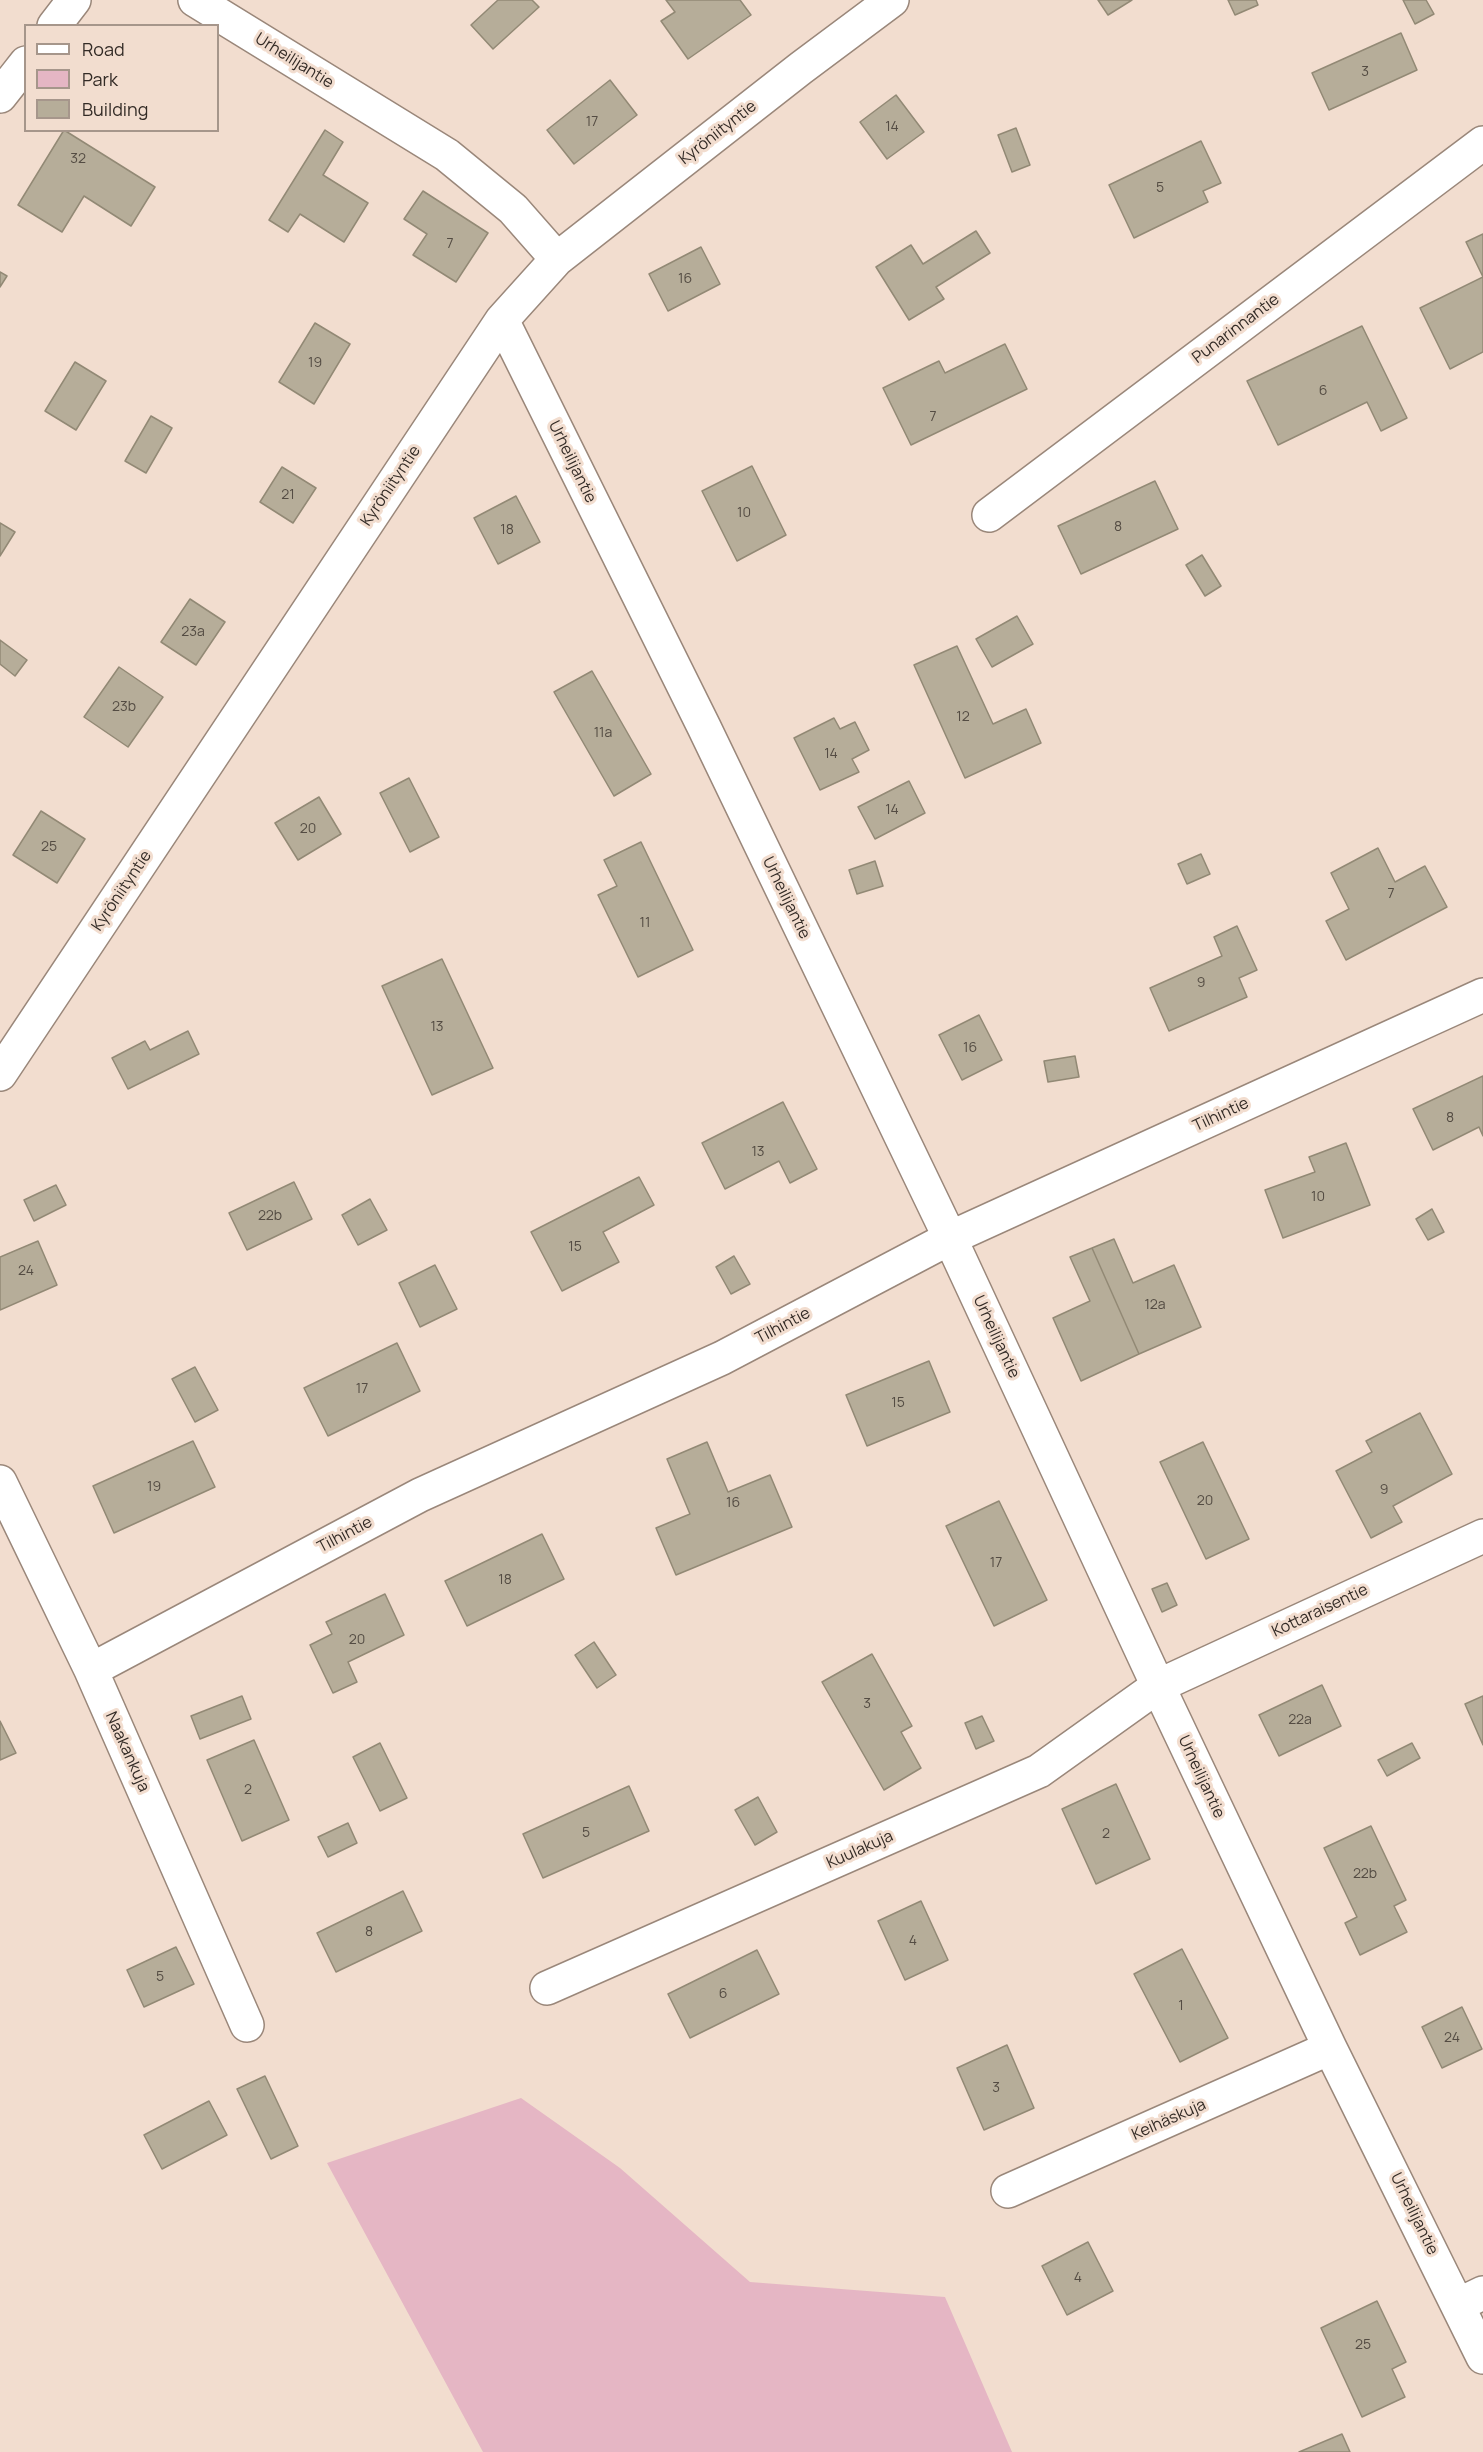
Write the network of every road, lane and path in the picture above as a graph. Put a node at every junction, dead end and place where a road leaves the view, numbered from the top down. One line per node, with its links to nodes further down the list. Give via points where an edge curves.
1 (74, 0): 4 (street)
2 (195, 0): 8 (street, Urheilijantie, via 447,155 513,209)
3 (892, 0): 8 (street, Kyröniityntie)
4 (56, 24)
5 (24, 66): 6 (street)
6 (0, 96)
7 (1483, 143): 10 (street, Punarinnantie)
8 (557, 259): 9 (street, Kyröniityntie)
9 (502, 320): 12 (street, Kyröniityntie); 13 (street, Urheilijantie, via 704,727)
10 (989, 515)
11 (1483, 995): 13 (street, Tilhintie)
12 (0, 1074)
13 (950, 1238): 16 (street, Tilhintie, via 722,1358 420,1496); 17 (street, Urheilijantie)
14 (0, 1482): 16 (street, Naakankuja)
15 (1483, 1536): 17 (street, Kottaraisentie)
16 (91, 1670): 19 (street, Naakankuja)
17 (1158, 1686): 18 (street, Kuulakuja, via 1039,1772); 20 (street, Urheilijantie)
18 (548, 1988)
19 (247, 2025)
20 (1330, 2048): 21 (street, Keihäskuja); 22 (street, Urheilijantie)
21 (1008, 2191)
22 (1471, 2299): 23 (street, Urheilijantie)
23 (1483, 2357)

